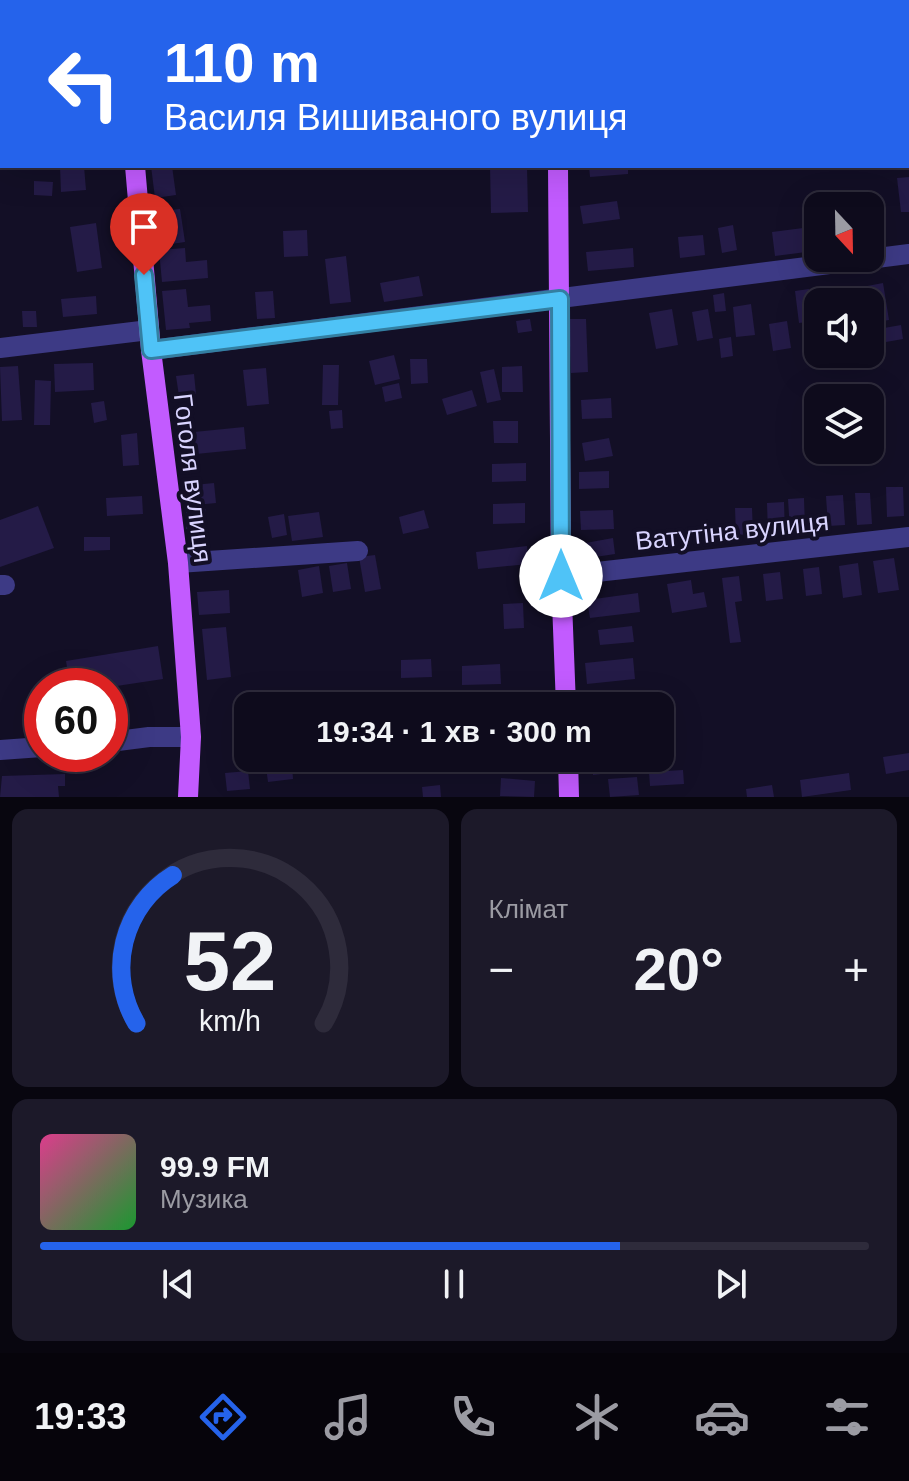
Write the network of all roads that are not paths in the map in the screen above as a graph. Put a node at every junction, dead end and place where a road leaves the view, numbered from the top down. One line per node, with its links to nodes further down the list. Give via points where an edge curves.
1 (135, 168): 5 (main road, Гоголя вулиця)
2 (558, 168): 4 (main road)
3 (909, 254): 4 (street)
4 (560, 299): 5 (street); 10 (main road)
5 (150, 340): 6 (street); 9 (main road, Гоголя вулиця)
6 (0, 348)
7 (909, 537): 10 (street, Ватутіна вулиця)
8 (358, 551): 9 (street)
9 (178, 563): 12 (main road, Гоголя вулиця)
10 (561, 576): 11 (main road)
11 (565, 692)
12 (191, 737): 13 (street); 17 (main road, Гоголя вулиця)
13 (128, 740)
14 (24, 748): 15 (street)
15 (0, 750)
16 (568, 772): 18 (main road)
17 (188, 797)
18 (569, 797)

